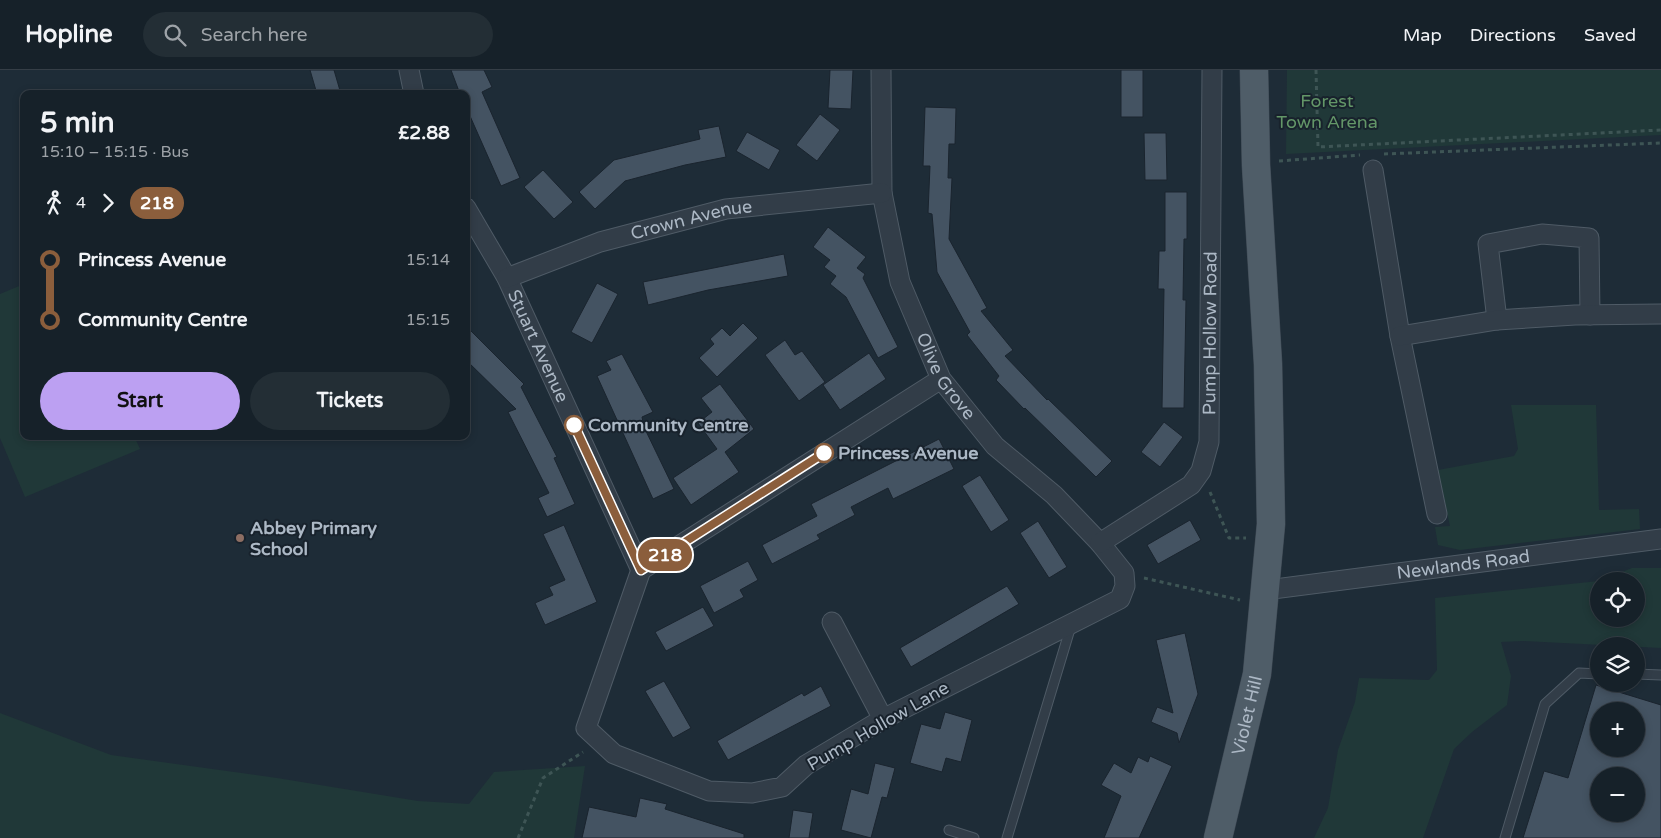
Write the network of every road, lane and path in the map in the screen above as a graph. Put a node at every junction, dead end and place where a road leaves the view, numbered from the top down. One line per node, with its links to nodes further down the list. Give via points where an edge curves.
1 (409, 70): 6 (street)
2 (881, 70): 11 (street, Olive Grove)
3 (1212, 70): 19 (street, Pump Hollow Road, via 1209,442)
4 (1254, 70): 10 (main road)
5 (1316, 70): 7 (path, via 1318,147)
6 (413, 90)
7 (1661, 130)
8 (1661, 143): 9 (path)
9 (1371, 160): 10 (path, via 1287,160); 17 (street)
10 (1256, 165): 21 (main road, via 1268,364)
11 (882, 193): 13 (street, Crown Avenue, via 726,209 600,242); 18 (street, Olive Grove, via 900,282)
12 (470, 215): 13 (street, Stuart Avenue)
13 (507, 278): 24 (street, Stuart Avenue)
14 (1661, 314): 15 (street)
15 (1590, 315): 16 (street); 16 (street, via 1589,238 1542,234 1488,244)
16 (1497, 320): 17 (street)
17 (1400, 336): 20 (street)
18 (941, 379): 23 (street, Olive Grove, via 996,446 1054,495); 24 (street)
19 (1201, 471): 21 (path, via 1229,538); 23 (street, Pump Hollow Road, via 1191,486)
20 (1437, 514)
21 (1270, 539): 26 (main road)
22 (1661, 540): 26 (street, Newlands Road)
23 (1100, 543): 25 (street, Olive Grove)
24 (641, 570): 33 (street, via 586,728)
25 (1124, 573): 26 (path); 28 (street, via 1125,586 1120,599)
26 (1265, 598): 38 (main road, Violet Hill, via 1257,674)
27 (832, 622): 32 (street)
28 (1072, 623): 32 (street, Pump Hollow Lane); 37 (lane)
29 (1590, 674): 39 (lane, via 1579,674 1545,704)
30 (1645, 674): 31 (lane)
31 (1661, 675)
32 (883, 719): 33 (street, Pump Hollow Lane, via 806,766 782,787 752,793 709,791 614,754)
33 (599, 742): 35 (path, via 543,778)
34 (949, 830): 36 (lane)
35 (518, 838)
36 (974, 838)
37 (1006, 838)
38 (1218, 838)
39 (1505, 838)

